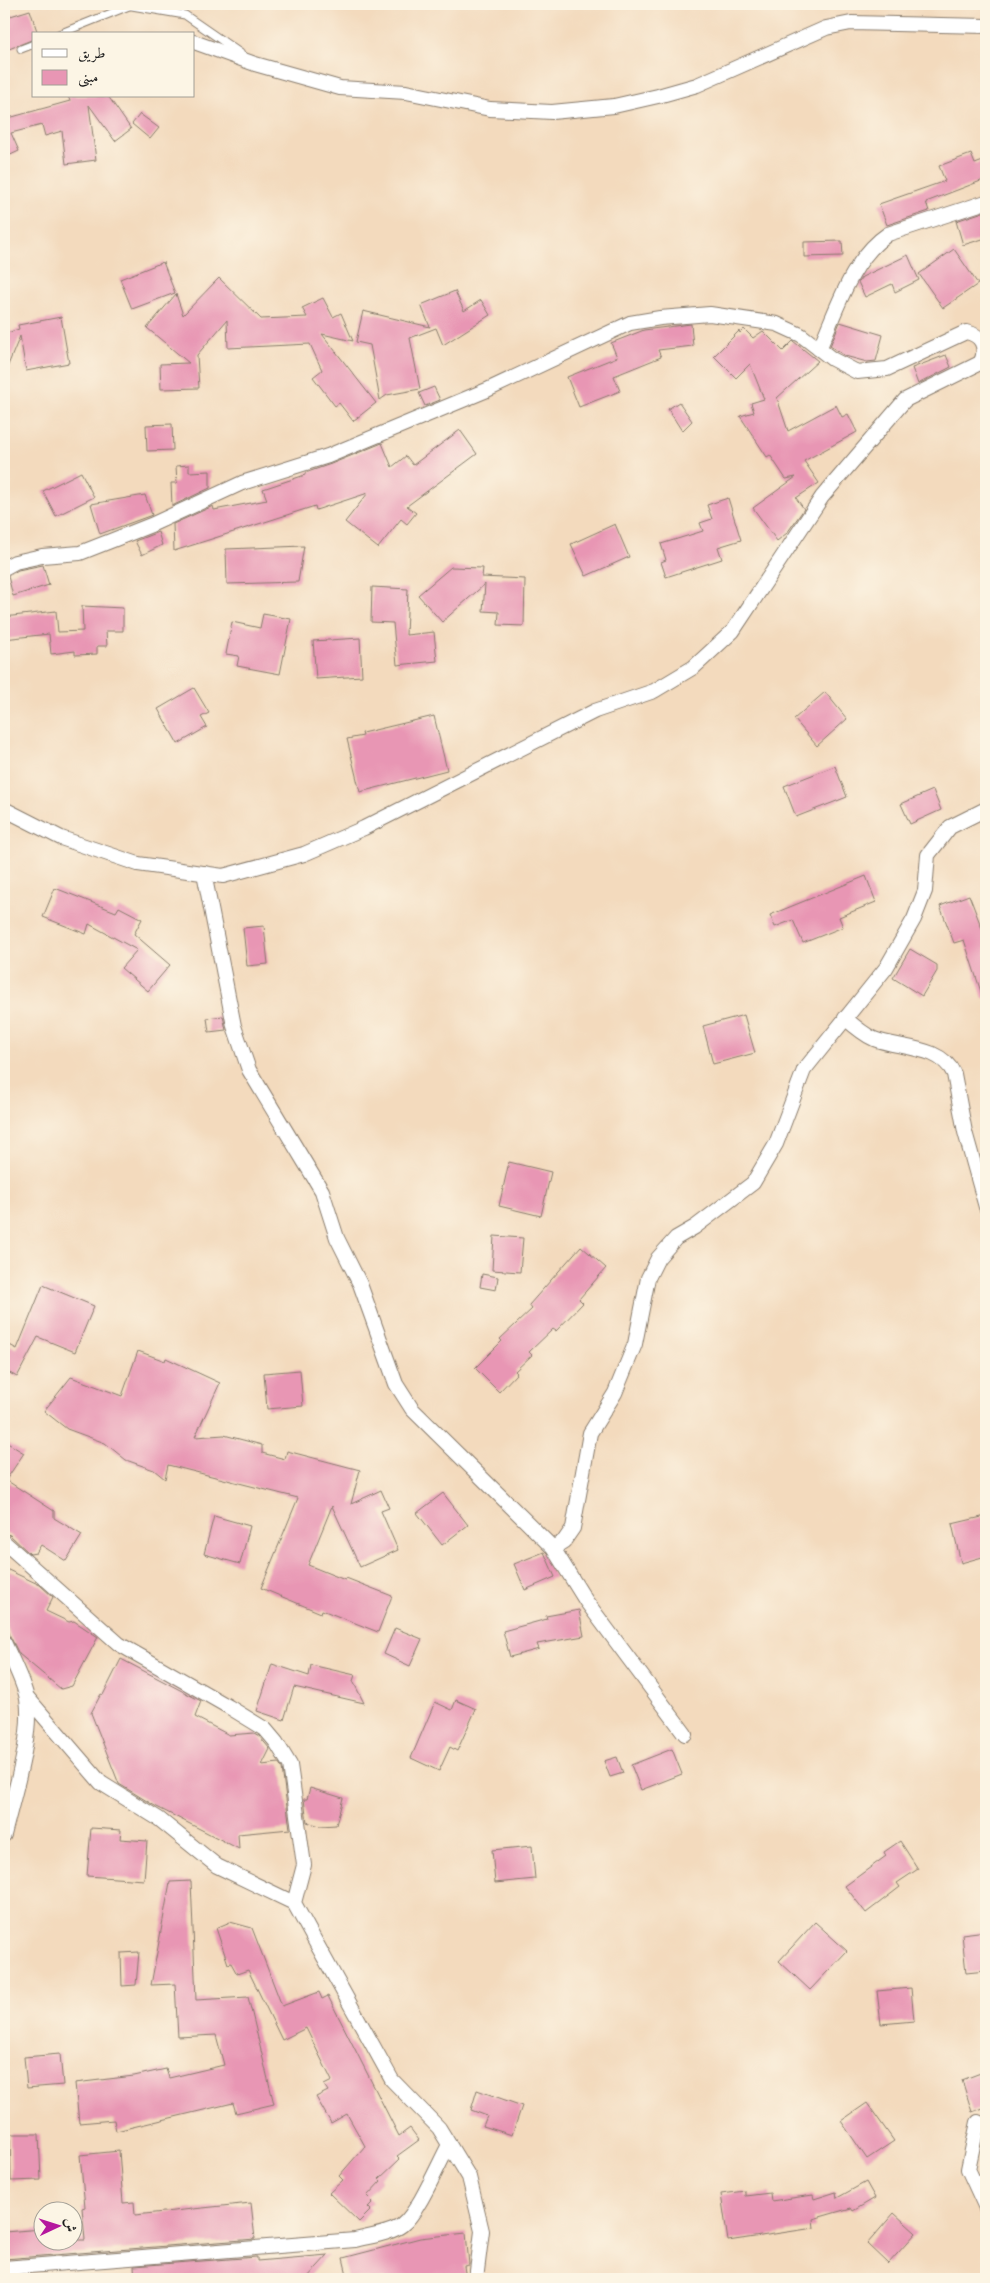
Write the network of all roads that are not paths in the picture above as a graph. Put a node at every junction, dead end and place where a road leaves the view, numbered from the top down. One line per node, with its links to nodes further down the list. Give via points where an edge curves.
1 (120, 4): 2 (lane)
2 (130, 6): 4 (lane); 8 (lane, via 185,15)
3 (986, 26): 8 (street, via 851,23 826,28 697,85 614,106 552,112 490,109 406,92 340,88)
4 (64, 32)
5 (195, 42): 8 (street)
6 (32, 45): 7 (lane)
7 (21, 49)
8 (255, 64)
9 (986, 202): 10 (street, via 888,234 873,244 857,266)
10 (819, 349): 11 (street, via 857,372 887,369 966,332 975,334 982,341); 12 (street, via 801,335 776,324 720,316 660,318 630,323 487,390 328,456 242,483 80,553 42,556)
11 (984, 360): 15 (street, via 906,400 822,497 733,631 694,667 654,691 595,712 364,828 304,854 223,876)
12 (4, 568)
13 (986, 809): 16 (street, via 950,826 928,855 926,891 914,919 886,968)
14 (4, 810): 15 (street, via 61,838 138,864)
15 (204, 873): 19 (street, via 234,1026 249,1070 322,1191 337,1238 360,1284 396,1384 412,1409)
16 (845, 1018): 17 (street, via 874,1039 937,1055 950,1065); 19 (street, via 804,1070 776,1144 753,1183 676,1238 658,1258 648,1278 635,1344 615,1392 590,1433 573,1528 564,1541)
17 (986, 1207)
18 (4, 1542): 24 (street, via 119,1644 258,1724 276,1742 290,1766 304,1865)
19 (553, 1548): 22 (street, via 586,1601)
20 (4, 1642): 21 (street)
21 (27, 1697): 23 (street, via 28,1719 22,1756); 24 (street, via 101,1783 159,1819 217,1866)
22 (685, 1734)
23 (4, 1835)
24 (294, 1903): 26 (street, via 392,2080 438,2128)
25 (978, 2122): 27 (street, via 968,2169)
26 (449, 2145): 28 (street, via 417,2206 403,2224 386,2232 355,2240); 29 (street, via 469,2177 482,2231)
27 (986, 2208)
28 (4, 2268)
29 (476, 2279)

